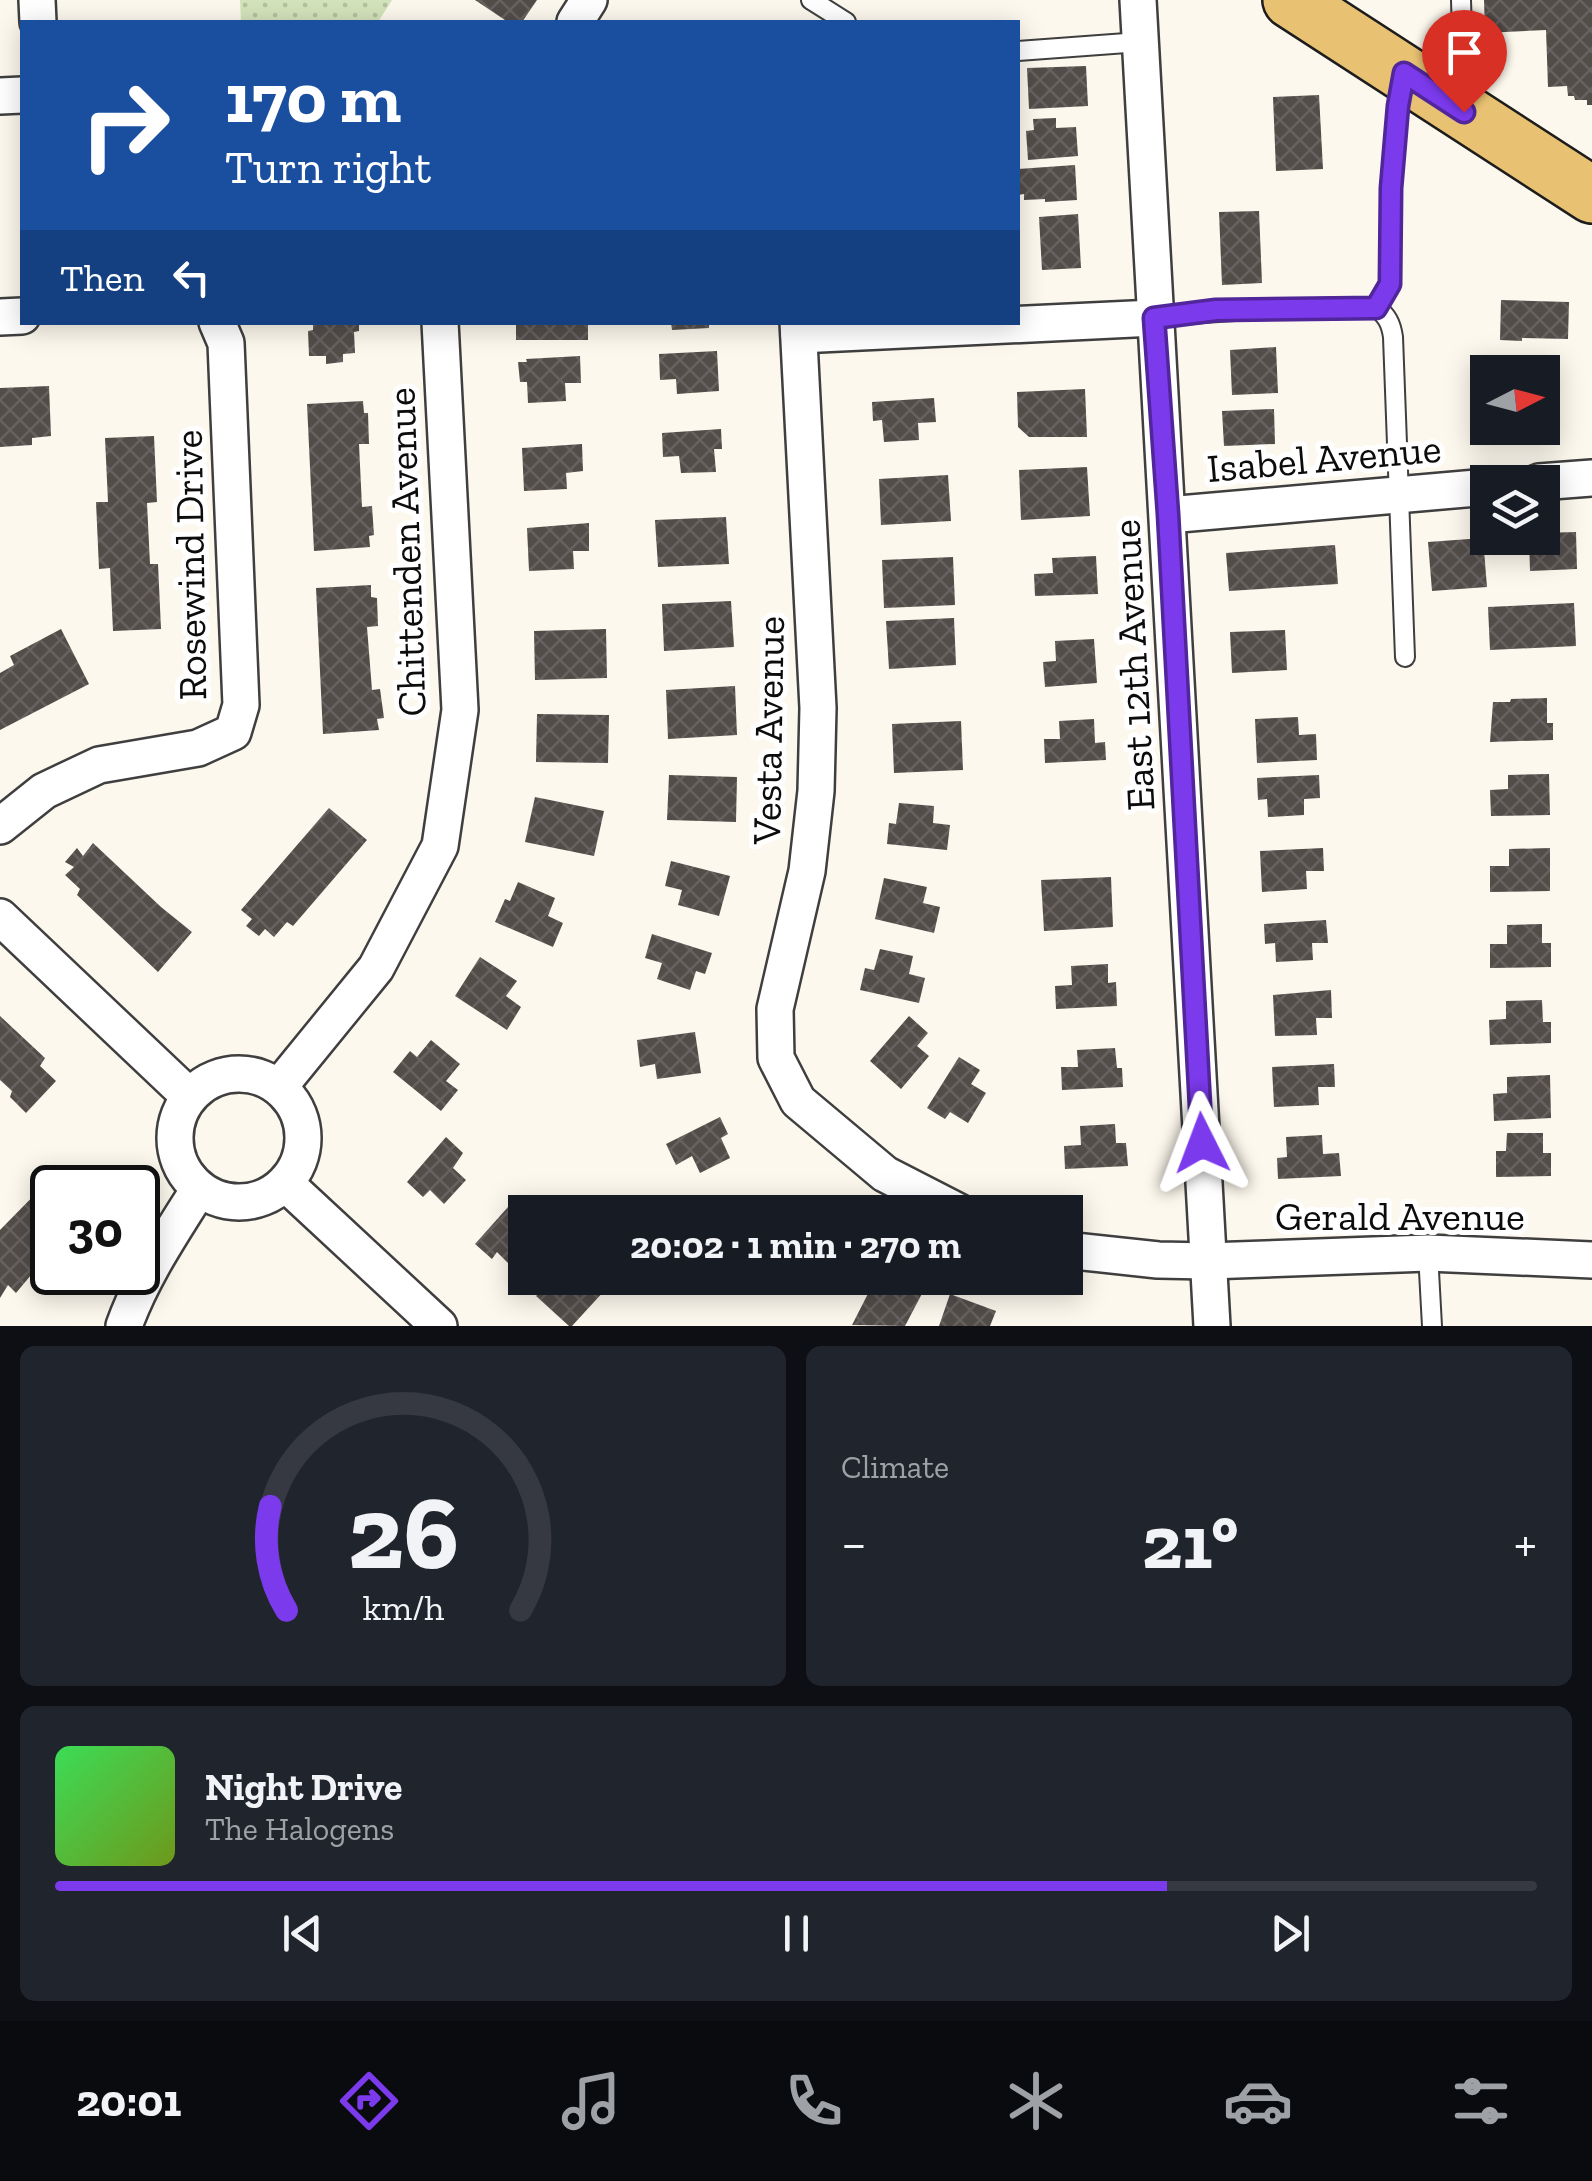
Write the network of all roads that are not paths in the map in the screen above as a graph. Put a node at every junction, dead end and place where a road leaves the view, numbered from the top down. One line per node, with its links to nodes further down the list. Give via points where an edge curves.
1 (810, 0): 5 (lane)
2 (1138, 0): 6 (street, East 12th Avenue)
3 (1290, 0): 8 (main road)
4 (1461, 0): 9 (lane)
5 (843, 20)
6 (1140, 42): 7 (lane); 12 (street, East 12th Avenue)
7 (1020, 51)
8 (1404, 73): 9 (main road); 11 (lane, via 1391,188 1390,284)
9 (1464, 112): 10 (main road)
10 (1592, 195)
11 (1376, 308): 12 (lane, via 1216,310); 21 (lane, via 1393,336)
12 (1154, 318): 13 (street); 22 (street, East 12th Avenue)
13 (1020, 322)
14 (218, 325): 24 (street, Rosewind Drive, via 226,344 241,705 233,732 198,748 99,766 44,791)
15 (440, 325): 26 (street, Chittenden Avenue, via 460,710 440,846 376,968)
16 (928, 325): 17 (street)
17 (799, 329): 30 (street, Vesta Avenue, via 818,708 816,791 807,871 775,1009 776,1058 798,1101 885,1174)
18 (1592, 478): 19 (street)
19 (1560, 480)
20 (1470, 489): 21 (street, Isabel Avenue)
21 (1398, 495): 22 (street, Isabel Avenue); 23 (lane)
22 (1168, 514): 34 (street, East 12th Avenue)
23 (1405, 658)
24 (0, 826)
25 (0, 916): 27 (street)
26 (279, 1087): 27 (street, via 262,1077 222,1074); 28 (street, via 302,1123 303,1145)
27 (189, 1096): 29 (street, via 178,1114 176,1155)
28 (285, 1184): 29 (street, via 270,1195 234,1203); 36 (street)
29 (200, 1189): 35 (street, via 152,1262)
30 (925, 1195)
31 (1083, 1252): 34 (street)
32 (1428, 1253): 33 (street, Gerald Avenue); 34 (street, Gerald Avenue); 38 (lane)
33 (1592, 1260)
34 (1208, 1261): 37 (street, East 12th Avenue)
35 (124, 1326)
36 (439, 1326)
37 (1212, 1326)
38 (1432, 1326)

